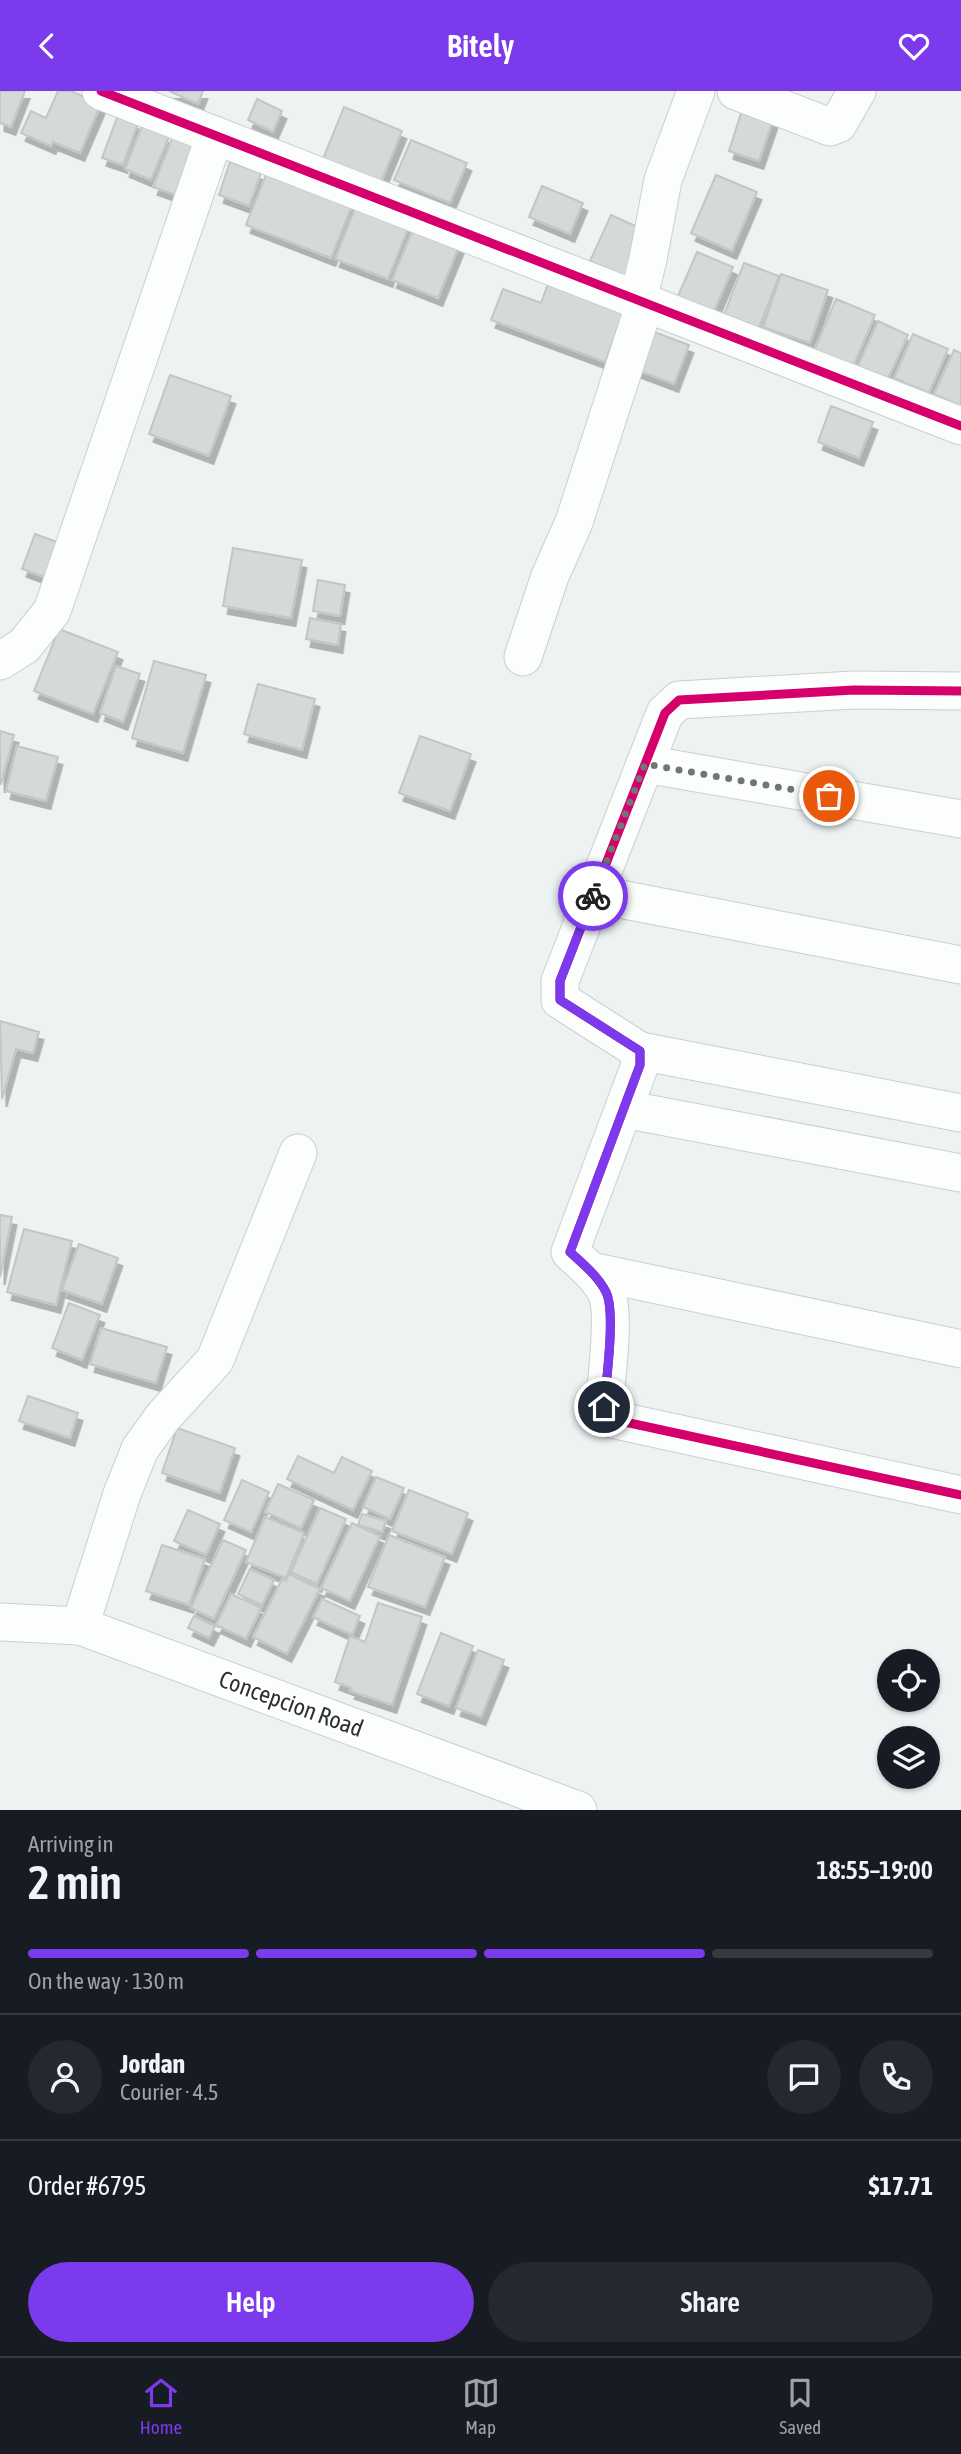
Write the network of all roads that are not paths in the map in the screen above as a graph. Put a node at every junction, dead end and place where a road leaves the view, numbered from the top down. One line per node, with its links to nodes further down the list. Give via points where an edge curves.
1 (101, 91): 5 (street)
2 (696, 91): 6 (street, via 663,180)
3 (736, 91): 4 (street, via 830,127 838,124)
4 (857, 91)
5 (215, 135): 6 (street); 9 (street, via 52,611 24,646)
6 (642, 302): 7 (street); 8 (street, via 574,522)
7 (961, 426)
8 (523, 657)
9 (0, 661)
10 (961, 691): 11 (street, via 854,690 679,700 664,713)
11 (645, 764): 12 (street); 13 (street)
12 (961, 819)
13 (594, 894): 14 (street); 15 (street, via 560,981 560,1000)
14 (961, 965)
15 (640, 1051): 16 (street, via 640,1065); 17 (street)
16 (624, 1109): 19 (street); 20 (street, via 570,1252)
17 (961, 1113)
18 (299, 1153): 24 (street, via 215,1360 140,1449)
19 (961, 1173)
20 (591, 1271): 21 (street); 22 (street, via 607,1293 611,1309 604,1407 611,1419)
21 (961, 1349)
22 (961, 1495)
23 (0, 1622): 24 (street, Concepcion Road)
24 (80, 1626): 25 (street, Concepcion Road)
25 (578, 1810)

